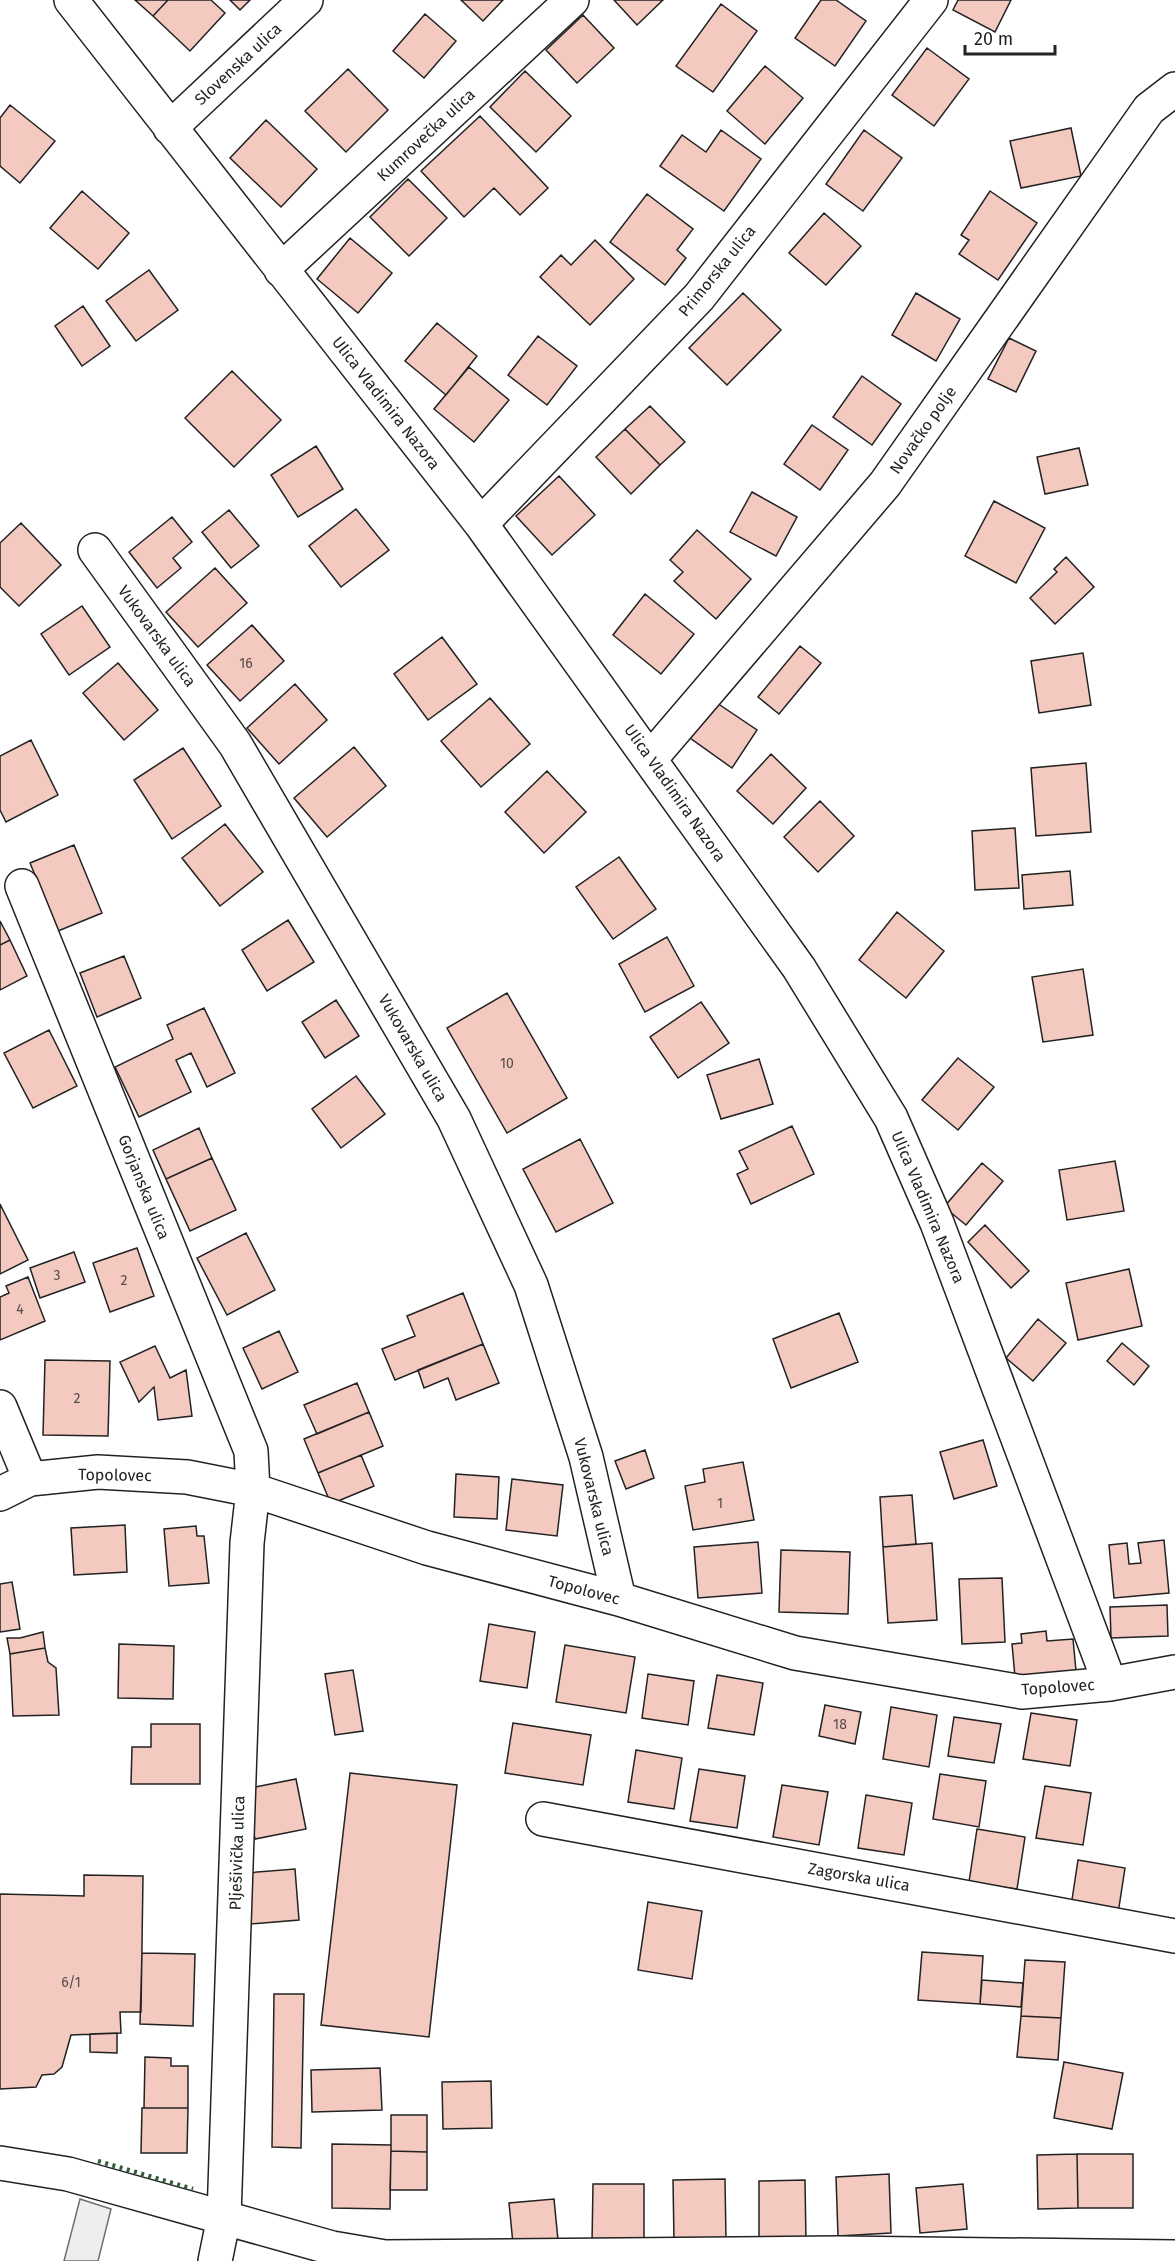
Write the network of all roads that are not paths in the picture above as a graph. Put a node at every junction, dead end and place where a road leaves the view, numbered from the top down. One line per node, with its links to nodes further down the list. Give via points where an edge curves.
1 (71, 0): 6 (street, Ulica Vladimira Nazora)
2 (306, 0): 6 (street, Slovenska ulica)
3 (572, 0): 7 (street, Kumrovečka ulica)
4 (931, 0): 8 (street, Primorska ulica, via 699,297)
5 (1175, 89): 10 (street, Novačko polje, via 1149,109 885,484)
6 (170, 128): 7 (street, Ulica Vladimira Nazora)
7 (281, 270): 8 (street, Ulica Vladimira Nazora)
8 (481, 524): 10 (street, Ulica Vladimira Nazora)
9 (95, 550): 16 (street, Vukovarska ulica, via 236,744 454,1119 531,1285 586,1457)
10 (651, 758): 18 (street, Ulica Vladimira Nazora, via 799,968 891,1118 937,1223)
11 (22, 886): 14 (street, Gorjanska ulica, via 250,1451)
12 (0, 1407): 13 (street)
13 (30, 1479): 14 (street, Topolovec, via 98,1472 187,1477); 15 (street, Topolovec)
14 (252, 1490): 16 (street, Topolovec, via 427,1548); 22 (street, Plješivička ulica)
15 (0, 1494)
16 (619, 1599): 18 (street, Topolovec, via 806,1655 1022,1692)
17 (1175, 1672): 18 (street, Topolovec)
18 (1110, 1684)
19 (543, 1819): 20 (street, Zagorska ulica)
20 (1175, 1936)
21 (0, 2163): 22 (street, via 68,2174)
22 (224, 2217): 25 (street, via 332,2248 385,2257); 26 (street, Plješivička ulica)
23 (838, 2257): 24 (street); 25 (street)
24 (1175, 2257)
25 (537, 2259)
26 (215, 2261)

